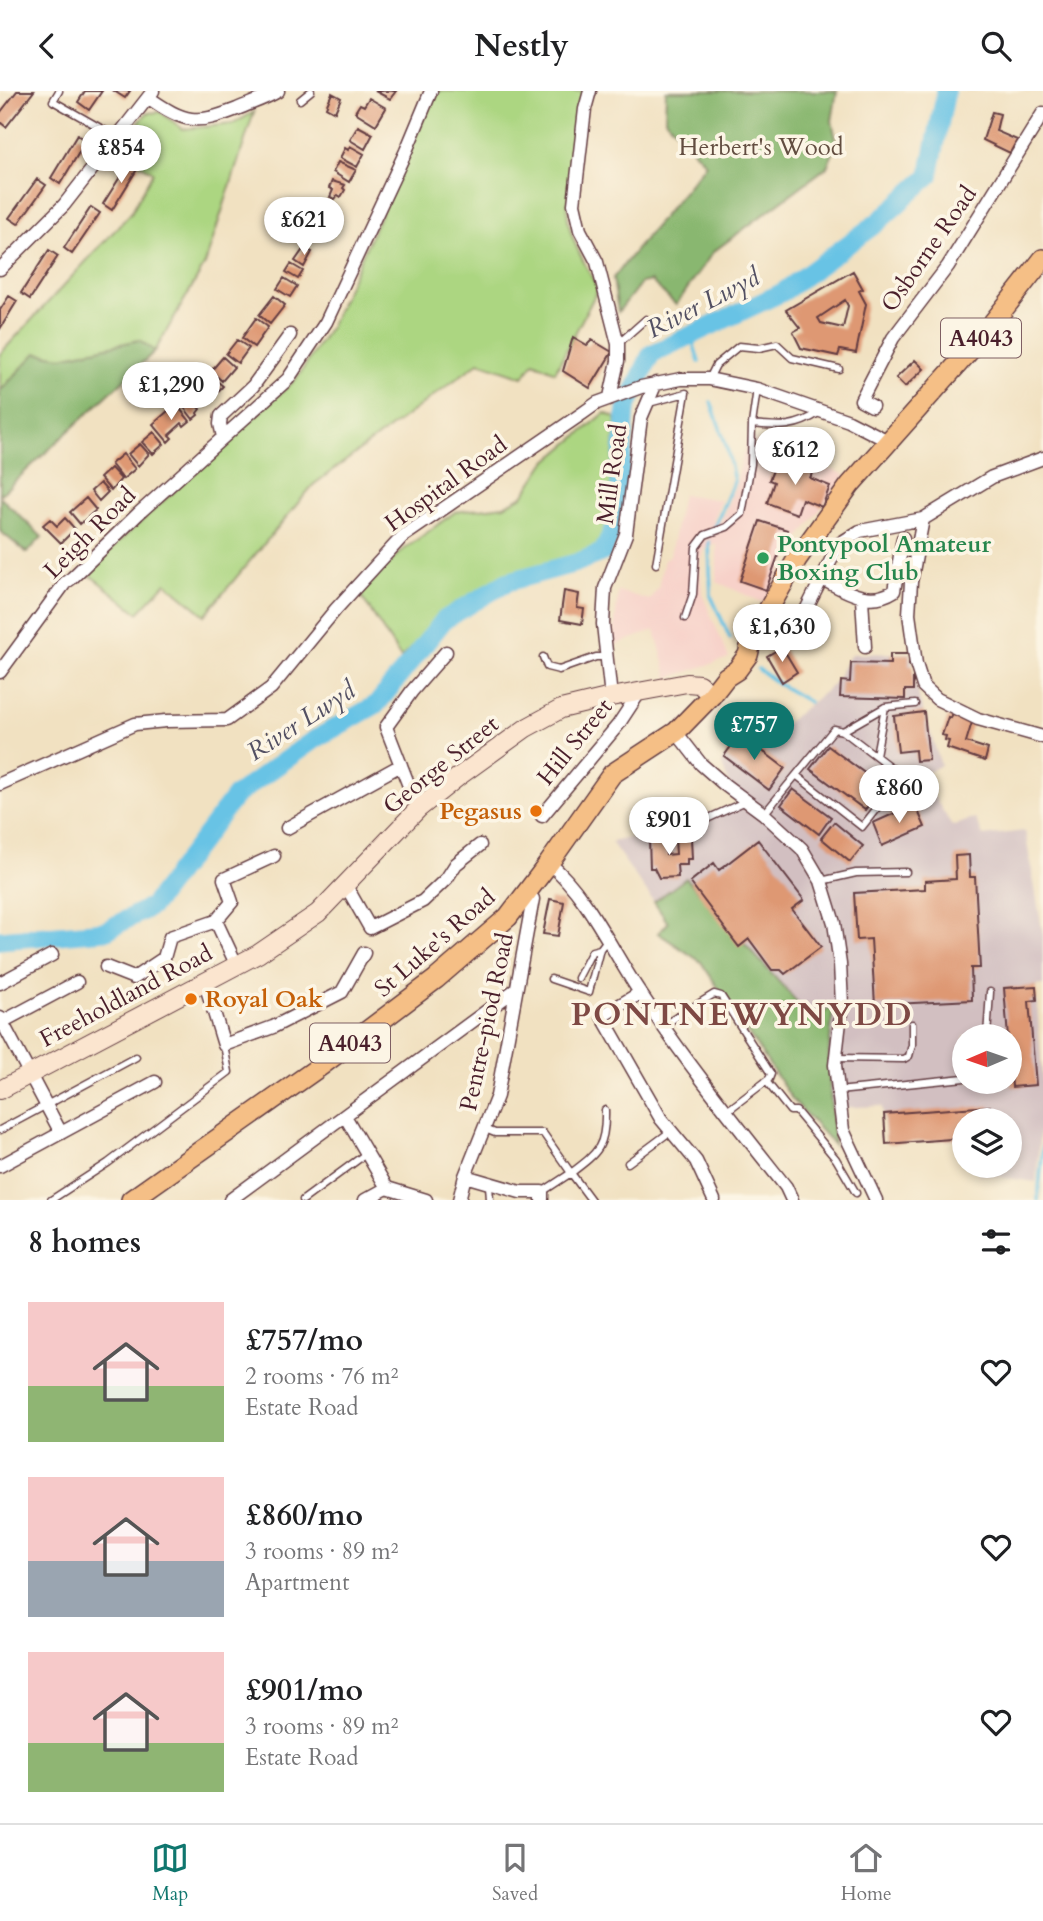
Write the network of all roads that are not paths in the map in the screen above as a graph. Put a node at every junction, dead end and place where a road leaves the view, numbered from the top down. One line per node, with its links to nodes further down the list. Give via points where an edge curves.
1 (59, 91): 9 (lane, via 53,101)
2 (278, 91): 6 (street, via 212,119 197,120 170,113)
3 (311, 91): 7 (lane)
4 (431, 91): 24 (street, Leigh Road, via 326,322 288,379)
5 (590, 91): 14 (street, via 574,204 580,230 597,262)
6 (151, 94): 9 (street)
7 (300, 100)
8 (1043, 113): 21 (street, Osborne Road, via 948,266 893,338 860,400)
9 (118, 138): 11 (street, via 64,205)
10 (1043, 258): 25 (main road, St Luke's Road / A4043, via 981,339)
11 (0, 269)
12 (646, 320): 14 (lane)
13 (290, 335): 24 (street, via 253,386 221,416)
14 (618, 344): 19 (street)
15 (839, 369): 16 (lane, via 792,358 778,344 738,346 716,365)
16 (709, 379): 17 (street, Hospital Road); 18 (street, Hospital Road)
17 (656, 383): 19 (street, Hospital Road); 20 (street, Mill Road)
18 (757, 389): 22 (street, Hospital Road); 23 (lane)
19 (614, 396): 50 (street, Hospital Road, via 583,412 402,537 271,688 227,720 135,725)
20 (649, 403): 29 (lane, via 686,393); 37 (street, Mill Road, via 641,418 626,534 605,588)
21 (872, 406)
22 (820, 412): 23 (lane, via 788,426); 25 (street, Hospital Road)
23 (752, 423): 32 (lane, via 742,515 705,535 696,547 693,594)
24 (223, 437): 38 (street, Leigh Road, via 65,583)
25 (888, 441): 33 (main road, St Luke's Road / A4043, via 797,559)
26 (1043, 458): 27 (street, via 992,477)
27 (923, 519): 30 (street, via 860,531 839,544); 46 (street, via 909,614 923,686 937,699 978,719)
28 (903, 538): 31 (street, via 894,591)
29 (656, 564)
30 (822, 579): 31 (street); 33 (street, via 804,614 783,627)
31 (862, 599): 34 (street)
32 (685, 618)
33 (757, 630): 40 (main road, St Luke's Road / A4043, via 748,655)
34 (865, 647)
35 (446, 652): 48 (street, via 386,727)
36 (543, 657): 37 (lane, via 547,667 559,670)
37 (607, 657): 41 (street, Mill Road)
38 (0, 672)
39 (639, 693): 40 (main road, George Street, via 687,683 699,684); 41 (main road, George Street); 54 (street, Hill Street)
40 (712, 695): 45 (main road, St Luke's Road / A4043)
41 (611, 697): 52 (main road, George Street, via 561,709 526,728)
42 (915, 704): 43 (lane)
43 (885, 707): 44 (lane); 47 (lane)
44 (844, 731): 47 (lane); 49 (lane, via 834,729)
45 (676, 732): 51 (street, via 701,764); 59 (main road, St Luke's Road / A4043, via 612,774)
46 (1043, 737)
47 (876, 755): 49 (lane, via 898,773 899,780 862,827)
48 (401, 765): 52 (street); 56 (street)
49 (796, 775): 53 (lane)
50 (0, 784)
51 (746, 801): 53 (street); 55 (lane)
52 (418, 809): 62 (main road, George Street)
53 (764, 814): 61 (street, via 802,849)
54 (542, 816)
55 (707, 819)
56 (287, 828)
57 (480, 845): 62 (street, via 423,901 370,928)
58 (274, 856): 64 (street, via 224,879 232,902)
59 (549, 863): 63 (main road, St Luke's Road / A4043); 65 (street, via 568,879)
60 (906, 872): 61 (lane, via 856,873)
61 (821, 881): 84 (street, via 840,964 842,1005)
62 (345, 884): 68 (main road, George Street, via 317,913)
63 (527, 892): 75 (street, Pentre-piod Road, via 533,899); 110 (main road, St Luke's Road / A4043, via 508,917 436,979)
64 (216, 921): 68 (street); 69 (street, via 170,937 164,958 134,978)
65 (603, 945): 70 (lane, via 592,951); 71 (lane, via 589,992); 77 (street)
66 (364, 953): 82 (street, via 342,992 273,1027)
67 (52, 955): 73 (street)
68 (237, 966): 74 (main road, Freeholdland Road)
69 (106, 967)
70 (578, 978)
71 (551, 979)
72 (77, 982): 78 (street)
73 (0, 983)
74 (205, 983): 82 (street); 85 (main road, Freeholdland Road)
75 (515, 990): 94 (street); 95 (street, Pentre-piod Road, via 497,1096)
76 (990, 992): 80 (lane)
77 (640, 993): 81 (street); 97 (street, via 603,1016)
78 (1, 1021): 85 (street)
79 (912, 1024): 84 (lane, via 912,1045 904,1059)
80 (988, 1024)
81 (662, 1026): 87 (lane, via 714,994 721,996 771,1075); 93 (street)
82 (224, 1045): 109 (lane, via 229,1072)
83 (136, 1057): 91 (lane)
84 (836, 1058): 90 (street)
85 (30, 1074): 89 (main road, Freeholdland Road); 91 (street)
86 (952, 1079): 90 (lane)
87 (766, 1081): 93 (lane); 106 (lane, via 836,1159)
88 (155, 1082): 98 (street)
89 (0, 1090)
90 (838, 1091): 120 (street, via 843,1130)
91 (46, 1105): 96 (lane); 98 (street)
92 (605, 1110): 102 (lane, via 602,1143)
93 (726, 1112): 119 (street)
94 (345, 1116): 99 (street); 111 (street)
95 (485, 1129): 102 (lane, via 543,1133); 103 (street, Pentre-piod Road)
96 (0, 1130)
97 (671, 1131): 100 (lane); 118 (street, via 696,1161)
98 (61, 1133): 101 (street)
99 (367, 1153): 105 (street); 112 (lane)
100 (628, 1163)
101 (0, 1166)
102 (571, 1173): 108 (lane); 117 (lane)
103 (465, 1176): 104 (street); 115 (street, Pentre-piod Road)
104 (489, 1185): 108 (street); 116 (lane)
105 (387, 1188): 107 (street); 113 (street)
106 (856, 1193)
107 (400, 1196): 114 (street)
108 (542, 1196)
109 (51, 1200)
110 (131, 1200)
111 (230, 1200)
112 (303, 1200)
113 (365, 1200)
114 (426, 1200)
115 (459, 1200)
116 (490, 1200)
117 (592, 1200)
118 (714, 1200)
119 (792, 1200)
120 (876, 1200)

